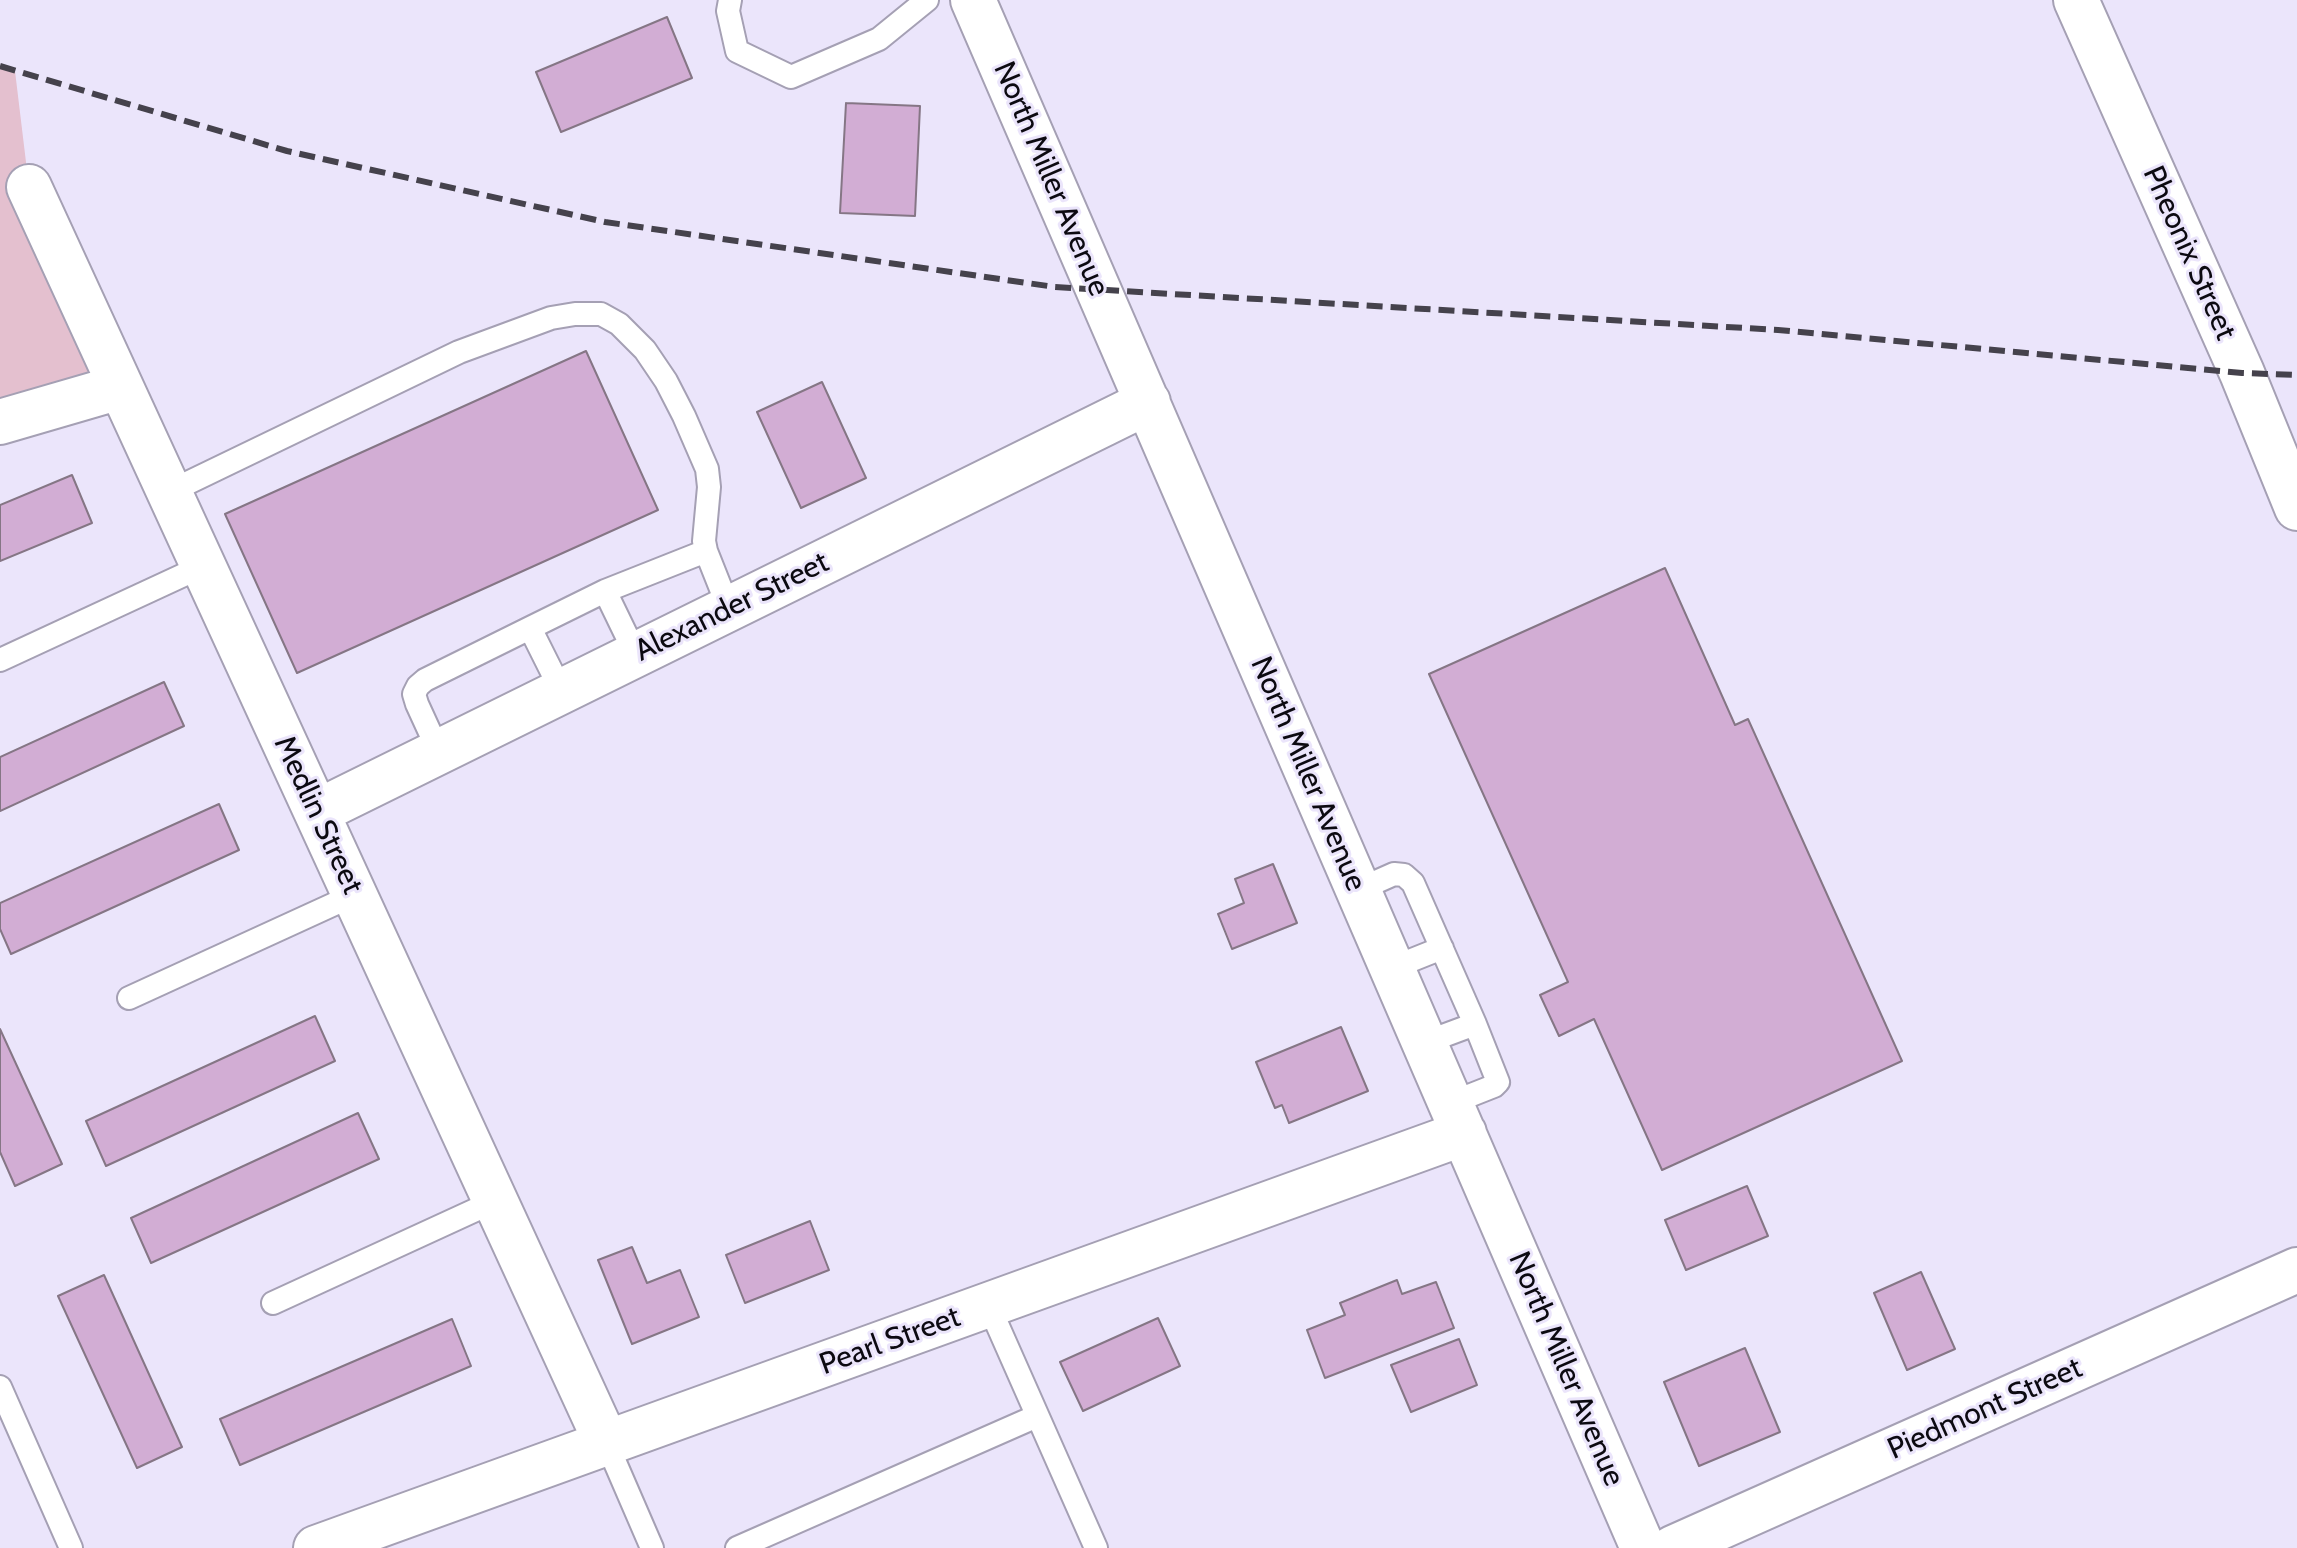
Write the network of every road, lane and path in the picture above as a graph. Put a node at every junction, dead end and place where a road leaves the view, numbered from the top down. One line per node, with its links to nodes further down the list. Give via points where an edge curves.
1 (730, 0): 2 (lane, via 737,51 791,77 879,39)
2 (927, 0)
3 (973, 0): 7 (street, North Miller Avenue)
4 (2076, 0): 10 (street, Pheonix Street)
5 (29, 187): 6 (street, Medlin Street)
6 (120, 387): 8 (street); 9 (street, Medlin Street)
7 (1148, 402): 14 (street, Alexander Street); 21 (street, North Miller Avenue)
8 (0, 422)
9 (169, 492): 11 (lane, via 459,352 551,318 601,314 645,350 684,416 707,469); 12 (street, Medlin Street)
10 (2297, 508)
11 (706, 551): 13 (lane); 14 (lane)
12 (203, 566): 17 (lane); 20 (street, Medlin Street)
13 (605, 591): 15 (lane); 16 (lane)
14 (729, 609): 16 (street, Alexander Street)
15 (530, 628): 18 (lane); 19 (lane, via 418,686 417,704)
16 (636, 655): 18 (street, Alexander Street)
17 (0, 660)
18 (562, 692): 19 (street, Alexander Street)
19 (439, 752): 20 (street, Alexander Street)
20 (317, 812): 22 (street, Medlin Street)
21 (1358, 890): 23 (lane, via 1394,874 1404,875 1413,883); 24 (street, North Miller Avenue)
22 (354, 895): 25 (lane); 29 (street, Medlin Street)
23 (1442, 948): 24 (lane); 26 (lane)
24 (1392, 968): 27 (street, North Miller Avenue)
25 (129, 998)
26 (1475, 1024): 27 (lane); 28 (lane, via 1498,1082)
27 (1424, 1043): 28 (street, North Miller Avenue)
28 (1457, 1118): 32 (street, Pearl Street); 41 (street, North Miller Avenue)
29 (495, 1201): 31 (lane); 35 (street, Medlin Street)
30 (2297, 1270): 42 (street, Piedmont Street)
31 (273, 1303)
32 (989, 1306): 34 (lane); 35 (street, Pearl Street)
33 (0, 1387): 36 (lane)
34 (1037, 1416): 39 (lane); 40 (lane)
35 (607, 1444): 37 (street, Pearl Street); 38 (lane)
36 (71, 1548)
37 (316, 1548)
38 (652, 1548)
39 (737, 1548)
40 (1096, 1548)
41 (1643, 1548)
42 (1673, 1548)

